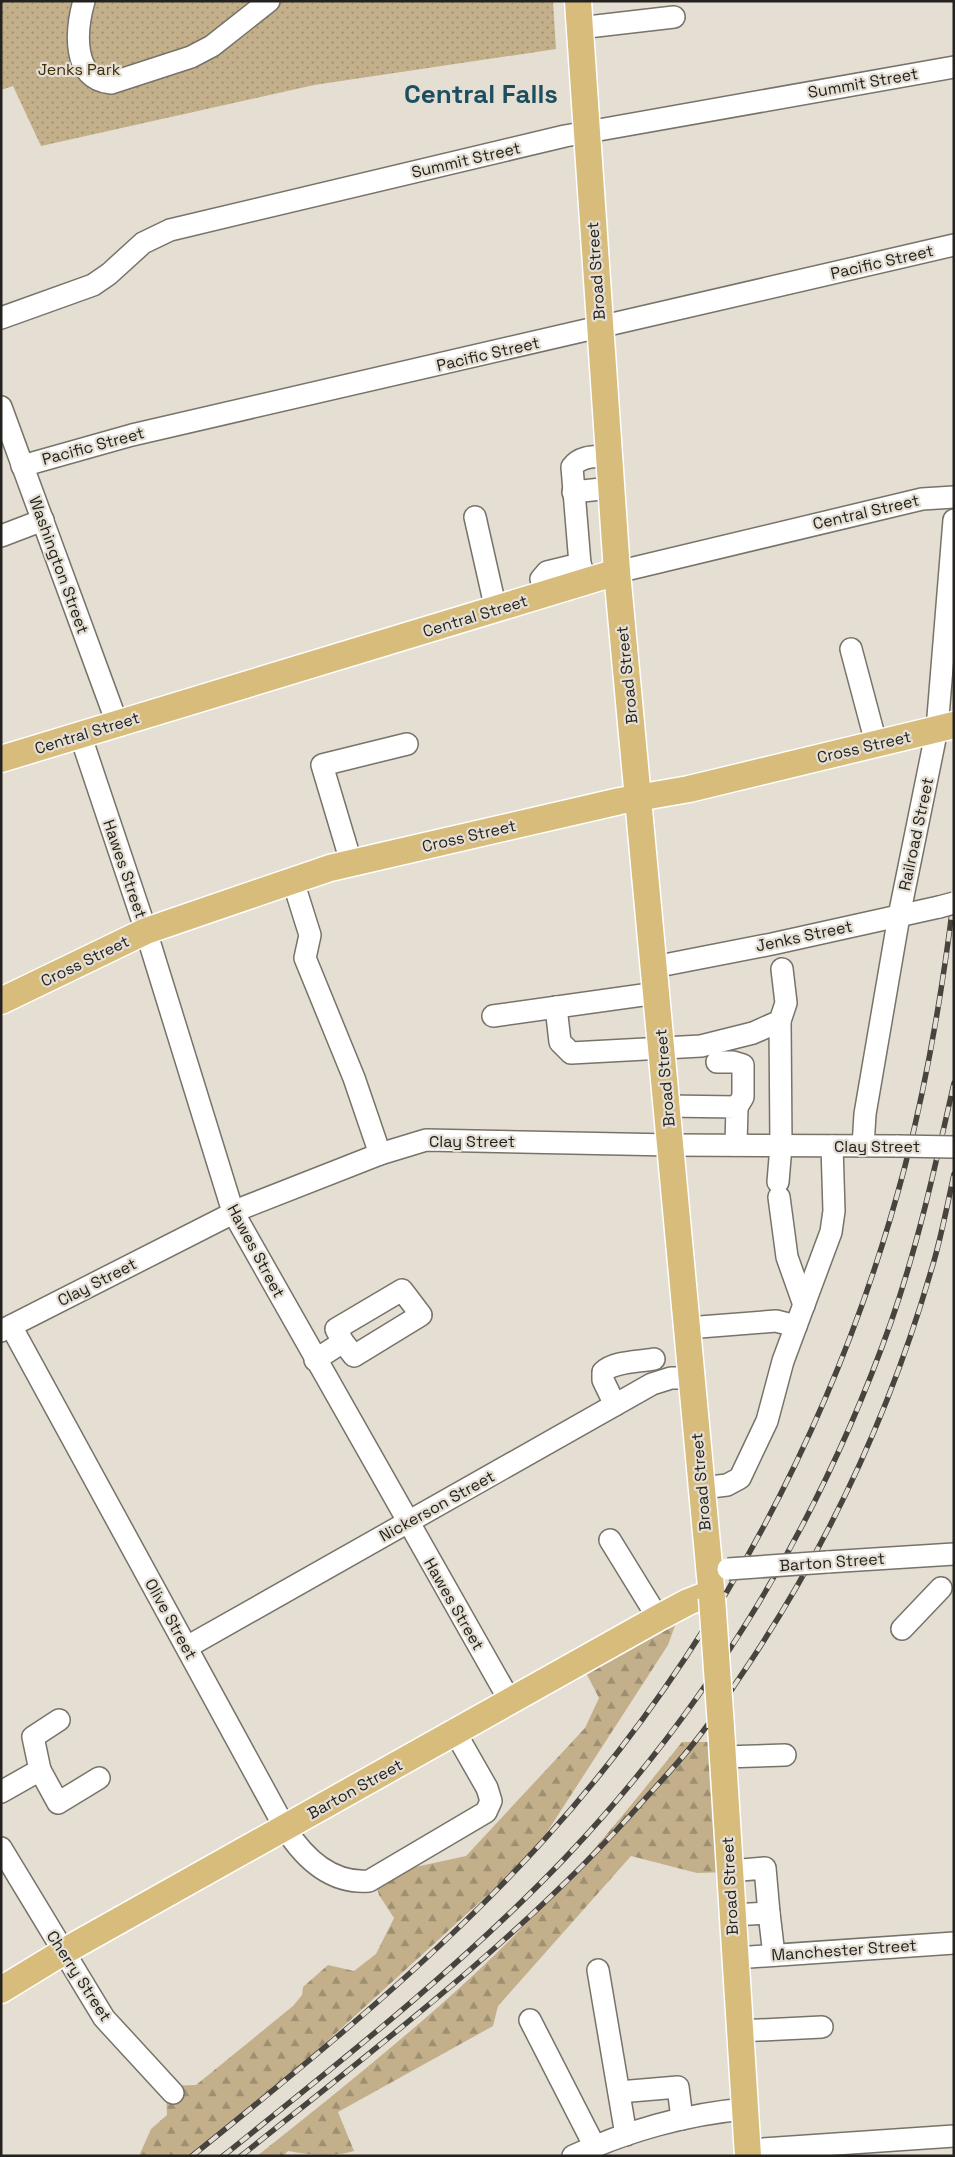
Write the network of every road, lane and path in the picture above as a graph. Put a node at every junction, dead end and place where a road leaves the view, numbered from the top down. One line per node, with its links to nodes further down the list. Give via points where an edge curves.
1 (84, 1): 2 (street, via 79,34 84,67 92,78 111,83 191,57 212,46)
2 (269, 1)
3 (578, 1): 5 (main road, Broad Street)
4 (674, 17): 5 (street)
5 (579, 28): 7 (main road, Broad Street)
6 (954, 67): 7 (street, Summit Street)
7 (587, 132): 9 (street, Summit Street, via 170,230 143,243 94,285); 10 (main road, Broad Street)
8 (954, 245): 10 (street, Pacific Street)
9 (1, 318)
10 (600, 328): 12 (main road, Broad Street); 13 (street, Pacific Street, via 132,435)
11 (2, 408): 13 (street, Washington Street)
12 (609, 456): 14 (main road, Broad Street); 15 (street, via 576,461 572,467)
13 (22, 466): 18 (street, Washington Street)
14 (611, 488): 15 (street); 21 (main road, Broad Street)
15 (573, 492): 22 (street)
16 (954, 497): 21 (street, Central Street, via 922,499)
17 (475, 517): 23 (street)
18 (42, 520): 20 (street); 25 (street, Washington Street)
19 (954, 520): 26 (street, Railroad Street)
20 (1, 536)
21 (617, 572): 22 (main road, Central Street); 31 (main road, Broad Street)
22 (583, 573): 23 (main road, Central Street, via 545,595)
23 (496, 610): 25 (main road, Central Street)
24 (851, 649): 28 (street)
25 (117, 723): 27 (main road, Central Street)
26 (945, 727): 28 (main road, Cross Street); 35 (street, Railroad Street)
27 (80, 734): 30 (main road, Central Street); 36 (street, Hawes Street)
28 (876, 743): 31 (main road, Cross Street)
29 (407, 744): 32 (street, via 322,765)
30 (1, 759)
31 (639, 798): 32 (main road, Cross Street); 38 (main road, Broad Street)
32 (351, 862): 33 (main road, Cross Street)
33 (292, 881): 36 (main road, Cross Street); 54 (street, via 310,935 305,958 354,1078)
34 (946, 905): 35 (street, Jenks Street)
35 (900, 916): 37 (street, Jenks Street); 51 (street, Railroad Street, via 865,1114)
36 (146, 931): 40 (main road, Cross Street); 55 (street, Hawes Street)
37 (777, 956): 38 (street, Jenks Street); 43 (street, via 786,1003)
38 (654, 967): 39 (main road, Broad Street)
39 (657, 993): 41 (street); 44 (main road, Broad Street)
40 (1, 1001)
41 (556, 1007): 42 (street); 44 (street, via 560,1042 571,1053)
42 (494, 1016)
43 (780, 1021): 44 (street, via 753,1033 701,1046); 53 (street)
44 (662, 1047): 46 (main road, Broad Street)
45 (717, 1062): 47 (street, via 743,1065 743,1096)
46 (667, 1106): 47 (street); 48 (main road, Broad Street)
47 (737, 1106): 49 (street)
48 (671, 1145): 49 (street, Clay Street); 54 (street, Clay Street, via 439,1139); 60 (main road, Broad Street)
49 (736, 1145): 53 (street, Clay Street)
50 (832, 1146): 51 (street, Clay Street); 53 (street, Clay Street); 57 (street, via 833,1221)
51 (863, 1146): 52 (street, Clay Street, bridge)
52 (954, 1147)
53 (781, 1153): 56 (street, via 778,1189); 56 (street, via 791,1178 792,1202)
54 (380, 1154): 55 (street, Clay Street)
55 (233, 1212): 59 (street, Clay Street); 63 (street, Hawes Street)
56 (783, 1230): 57 (street, via 787,1257)
57 (804, 1305): 58 (street)
58 (796, 1326): 60 (street, via 776,1322); 66 (street, via 783,1361 771,1411 740,1478 727,1485)
59 (6, 1328): 74 (street, Olive Street)
60 (687, 1328): 64 (main road, Broad Street)
61 (343, 1342): 63 (street)
62 (654, 1359): 65 (street, via 614,1366 603,1372 603,1380)
63 (315, 1360): 67 (street, Hawes Street)
64 (692, 1378): 65 (street, Nickerson Street, via 662,1380); 66 (main road, Broad Street)
65 (615, 1405): 67 (street, Nickerson Street)
66 (702, 1488): 70 (main road, Broad Street)
67 (408, 1522): 74 (street, Nickerson Street); 75 (street, Hawes Street)
68 (610, 1540): 72 (street)
69 (944, 1555): 70 (street, Barton Street, bridge, via 827,1562); 71 (street, via 936,1582)
70 (715, 1583): 72 (main road, Barton Street); 79 (main road, Broad Street, bridge)
71 (948, 1590): 73 (street)
72 (658, 1618): 75 (main road, Barton Street)
73 (902, 1629)
74 (187, 1647): 83 (street, Olive Street)
75 (510, 1701): 77 (main road, Barton Street)
76 (59, 1720): 80 (street, via 33,1737)
77 (455, 1732): 83 (main road, Barton Street); 83 (street, Olive Street, via 489,1794 490,1806 482,1816 378,1877 359,1882 336,1876 300,1851)
78 (785, 1755): 79 (street)
79 (722, 1757): 85 (main road, Broad Street)
80 (40, 1770): 81 (street, via 58,1802); 82 (street)
81 (99, 1778)
82 (1, 1792)
83 (285, 1828): 89 (main road, Barton Street)
84 (1, 1848): 89 (street, Cherry Street)
85 (730, 1871): 86 (street, via 765,1868); 87 (main road, Broad Street)
86 (769, 1913): 87 (street); 90 (street)
87 (732, 1915): 91 (main road, Broad Street)
88 (954, 1943): 90 (street, Manchester Street)
89 (62, 1952): 93 (main road, Barton Street); 98 (street, Cherry Street, via 104,2018)
90 (774, 1955): 91 (street, Manchester Street)
91 (735, 1958): 96 (main road, Broad Street)
92 (598, 1970): 97 (street)
93 (1, 1990)
94 (530, 2020): 103 (street)
95 (822, 2027): 96 (street)
96 (739, 2031): 99 (main road, Broad Street)
97 (619, 2092): 100 (street, via 678,2087); 101 (street)
98 (173, 2094)
99 (745, 2109): 100 (street); 105 (main road, Broad Street)
100 (682, 2119): 101 (street)
101 (626, 2135): 103 (street)
102 (954, 2136): 104 (street)
103 (594, 2147): 106 (street)
104 (852, 2149): 105 (street)
105 (748, 2153)
106 (574, 2156)

